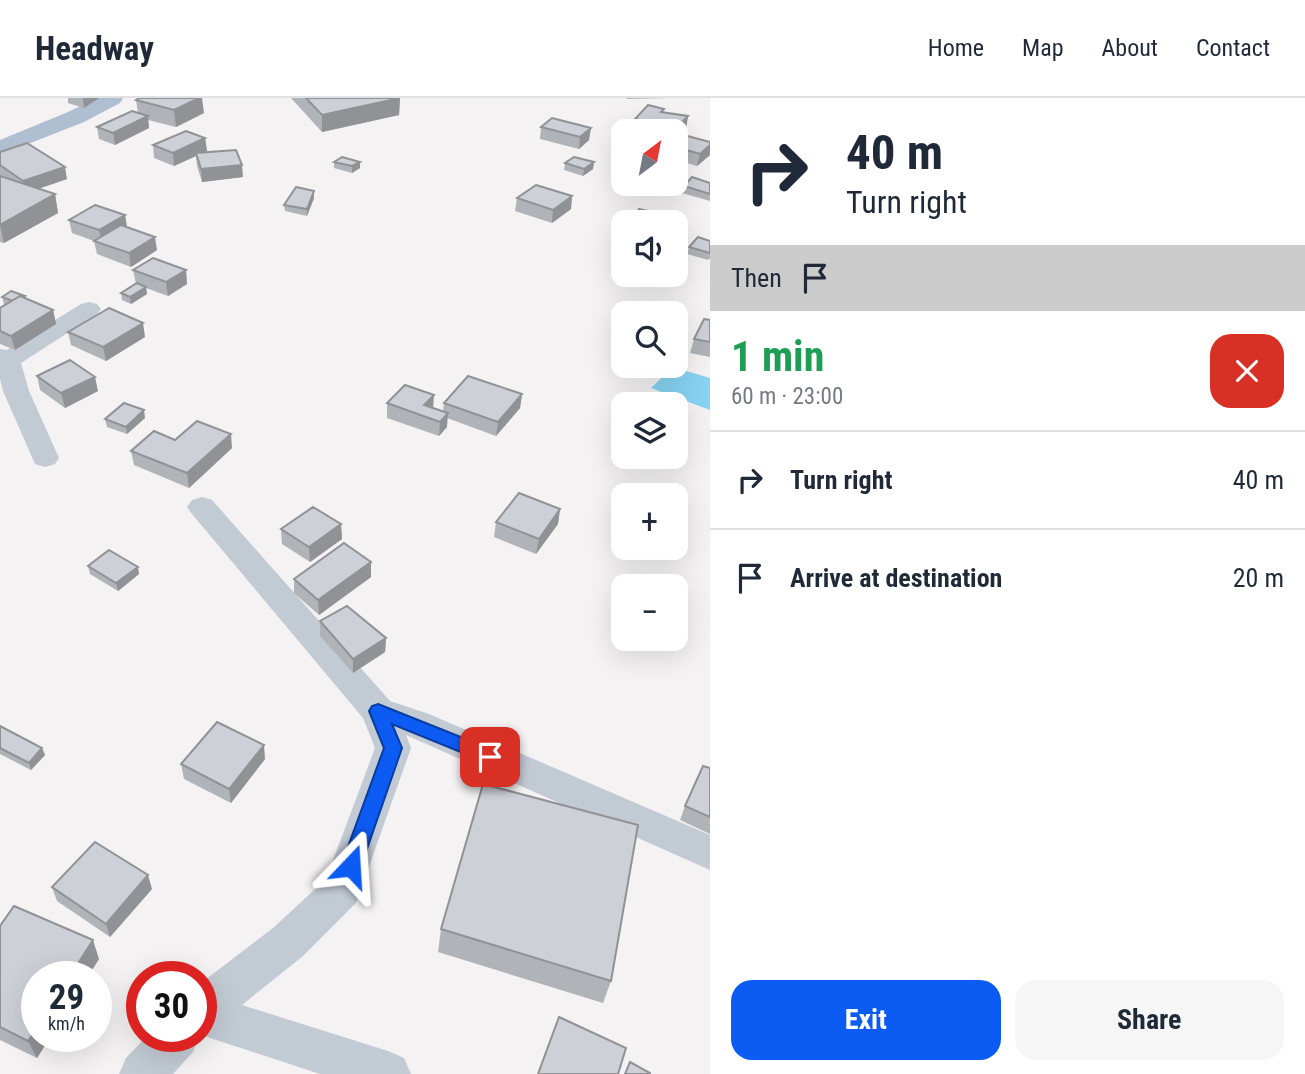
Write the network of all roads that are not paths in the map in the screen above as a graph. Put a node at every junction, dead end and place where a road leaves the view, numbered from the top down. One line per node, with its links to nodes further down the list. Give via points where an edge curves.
1 (112, 98): 2 (main road)
2 (0, 148)
3 (89, 309): 4 (street)
4 (4, 359): 5 (street)
5 (45, 458)
6 (202, 507): 7 (street)
7 (378, 711): 8 (street); 9 (street, via 393,748 342,890 288,942)
8 (710, 853)
9 (217, 998)
10 (217, 1016): 13 (street)
11 (162, 1052): 12 (street)
12 (142, 1074)
13 (388, 1074)

